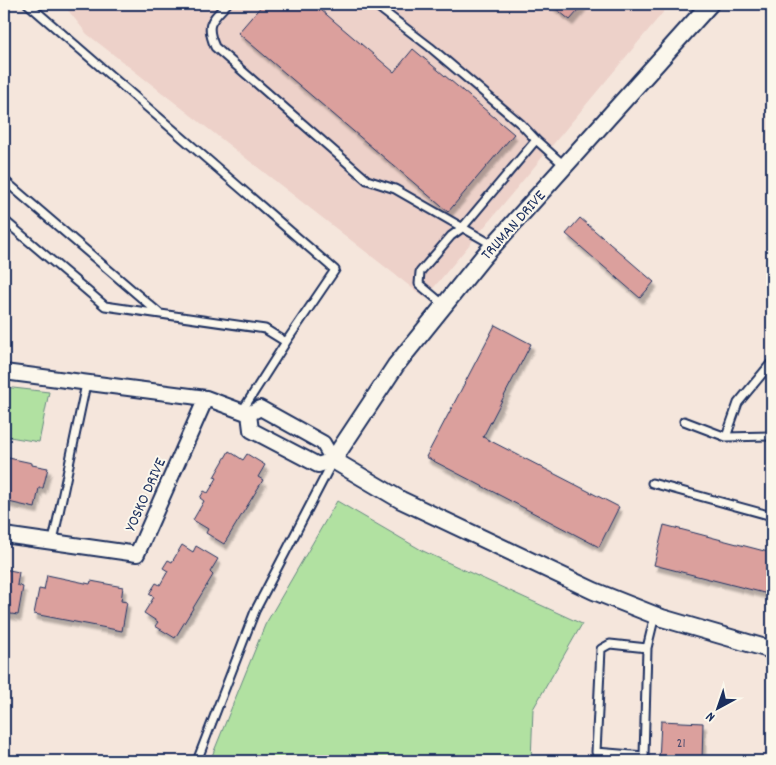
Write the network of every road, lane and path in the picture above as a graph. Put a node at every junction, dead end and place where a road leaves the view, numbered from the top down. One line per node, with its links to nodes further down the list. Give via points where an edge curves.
1 (28, 4): 13 (lane, via 335,270)
2 (226, 4): 9 (lane, via 210,22 209,33 215,48 367,180 395,189)
3 (374, 4): 5 (lane, via 521,124)
4 (710, 4): 6 (street, TRUMAN DRIVE)
5 (536, 140): 6 (lane); 9 (lane)
6 (564, 166): 10 (street, TRUMAN DRIVE)
7 (4, 180): 12 (lane)
8 (4, 220): 12 (lane, via 105,306)
9 (462, 228): 10 (lane); 11 (lane, via 451,236 420,272 418,279 419,284)
10 (493, 246): 11 (street, TRUMAN DRIVE)
11 (444, 306): 22 (street, TRUMAN DRIVE, via 396,365)
12 (159, 314): 13 (lane, via 265,330)
13 (286, 342): 18 (lane)
14 (772, 362): 21 (lane, via 738,403)
15 (4, 372): 16 (street)
16 (86, 384): 17 (street); 26 (lane)
17 (206, 398): 18 (street); 26 (street, YOSKO DRIVE, via 137,554)
18 (245, 413): 22 (street, via 260,408 271,413 323,443); 22 (street, via 251,430 318,465)
19 (684, 422): 21 (lane)
20 (772, 436): 21 (lane)
21 (726, 437)
22 (333, 460): 27 (street, via 401,500); 30 (lane, via 255,611)
23 (652, 484): 24 (lane)
24 (772, 516)
25 (4, 535): 26 (street, YOSKO DRIVE)
26 (53, 541)
27 (655, 615): 28 (lane); 29 (street)
28 (647, 648): 28 (lane, via 644,756 596,752 601,649 610,644)
29 (772, 650)
30 (197, 761)

